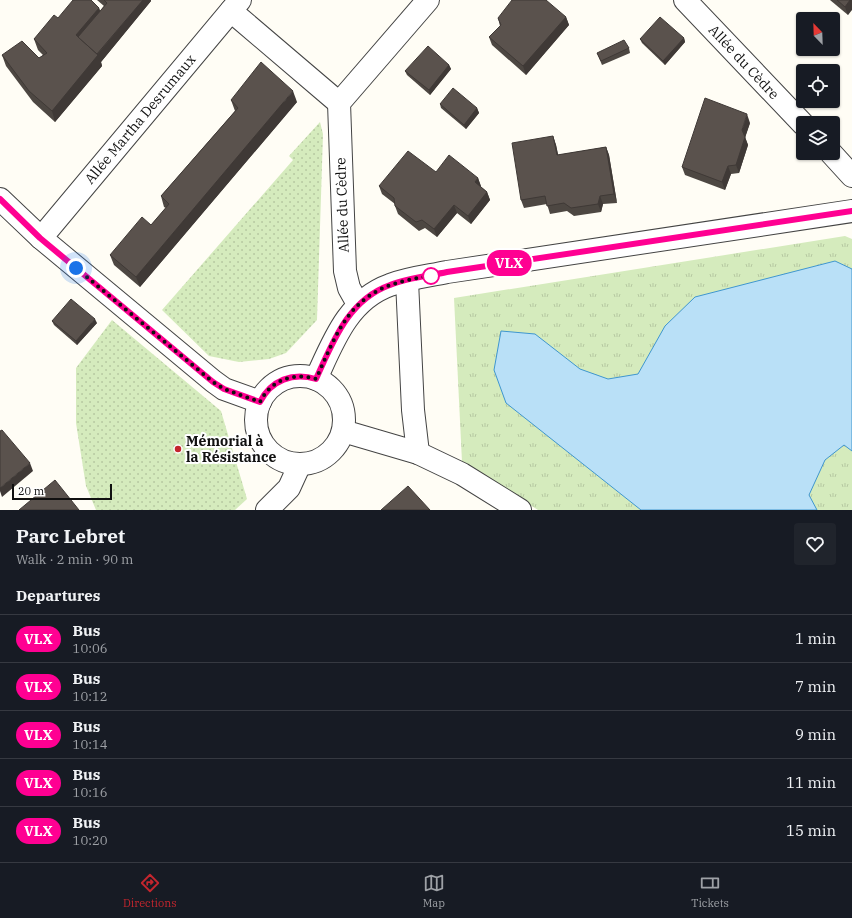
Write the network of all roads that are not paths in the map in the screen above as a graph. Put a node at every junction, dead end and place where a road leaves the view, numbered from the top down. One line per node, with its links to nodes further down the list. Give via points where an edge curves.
1 (428, 0): 4 (street)
2 (685, 0): 5 (street, Allée du Cèdre)
3 (235, 5): 4 (street); 10 (street, Allée Martha Desrumaux)
4 (339, 103): 12 (street, Allée du Cèdre, via 345,271 349,288)
5 (796, 117)
6 (837, 160): 7 (street)
7 (852, 176)
8 (0, 199): 10 (street)
9 (852, 211): 11 (street)
10 (40, 238): 14 (street, via 213,382 224,389)
11 (407, 280): 12 (street, via 376,290); 16 (street, via 413,410)
12 (358, 304): 13 (street, via 342,324)
13 (316, 379): 14 (street, via 296,376 283,379 267,391); 15 (street, via 327,386 339,400 344,412)
14 (260, 402): 17 (street, via 256,422 265,447 280,460)
15 (343, 431): 16 (street); 17 (street, via 334,448 324,457)
16 (418, 453): 20 (street, via 462,474)
17 (300, 464): 18 (street)
18 (286, 502): 19 (street)
19 (267, 510)
20 (520, 510)

